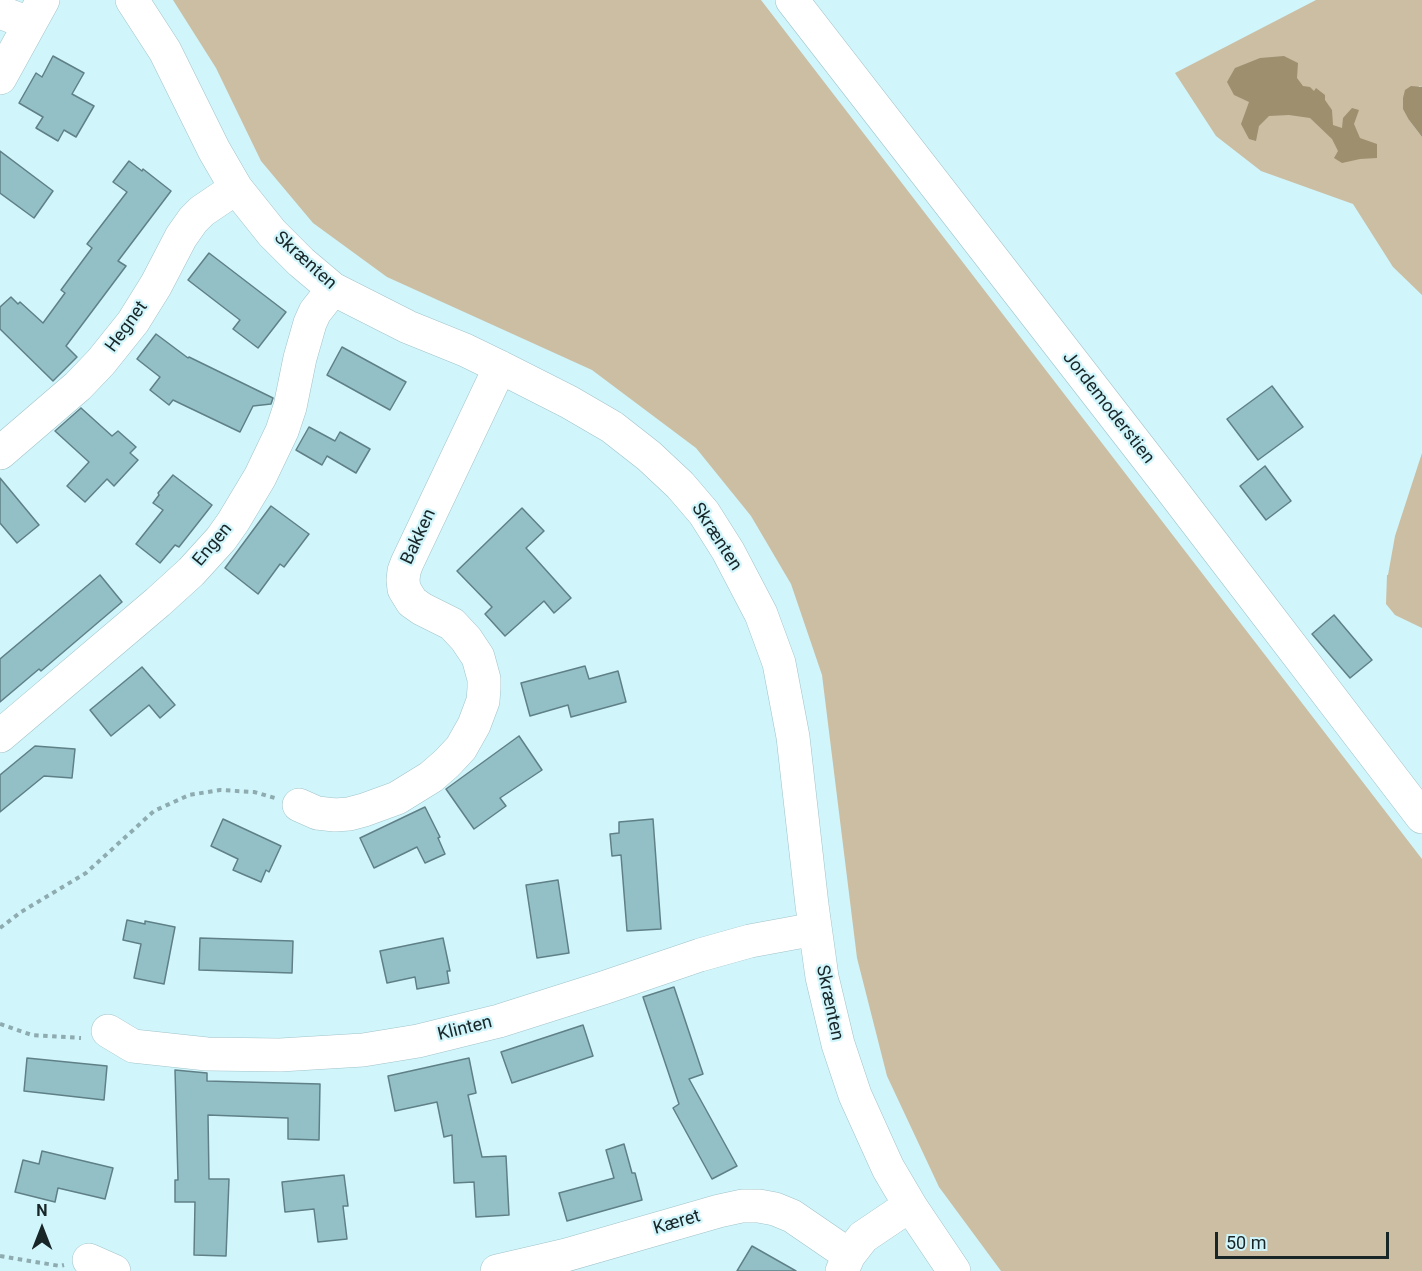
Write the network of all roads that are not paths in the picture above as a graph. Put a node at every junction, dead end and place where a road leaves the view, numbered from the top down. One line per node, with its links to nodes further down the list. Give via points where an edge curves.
1 (132, 0): 5 (street, Skrænten, via 165,51)
2 (792, 0): 11 (street, Jordemoderstien)
3 (24, 12): 4 (street, via 10,61)
4 (0, 78)
5 (236, 188): 6 (street, Skrænten, via 272,233); 8 (street, Hegnet, via 194,220 133,322 101,362)
6 (333, 289): 7 (street, Skrænten); 9 (street, Engen, via 310,323 282,431 260,477 221,539 158,602)
7 (500, 367): 10 (street, Bakken, via 402,580 412,602 452,624 478,657 484,679 483,701 469,736 431,777 379,806 335,815); 12 (street, Skrænten, via 612,427 649,456 704,513 728,551 761,614 779,663 793,737)
8 (0, 453)
9 (0, 736)
10 (299, 806)
11 (1422, 817)
12 (815, 929): 13 (street, Klinten, via 700,954 499,1021 363,1050 207,1054 133,1046); 14 (street, Skrænten, via 822,977 844,1064 888,1168)
13 (108, 1031)
14 (911, 1207): 15 (street, Kæret, via 862,1237); 17 (street, Skrænten)
15 (845, 1263): 16 (street, Kæret, via 792,1216 775,1209 742,1206)
16 (497, 1271)
17 (954, 1271)

